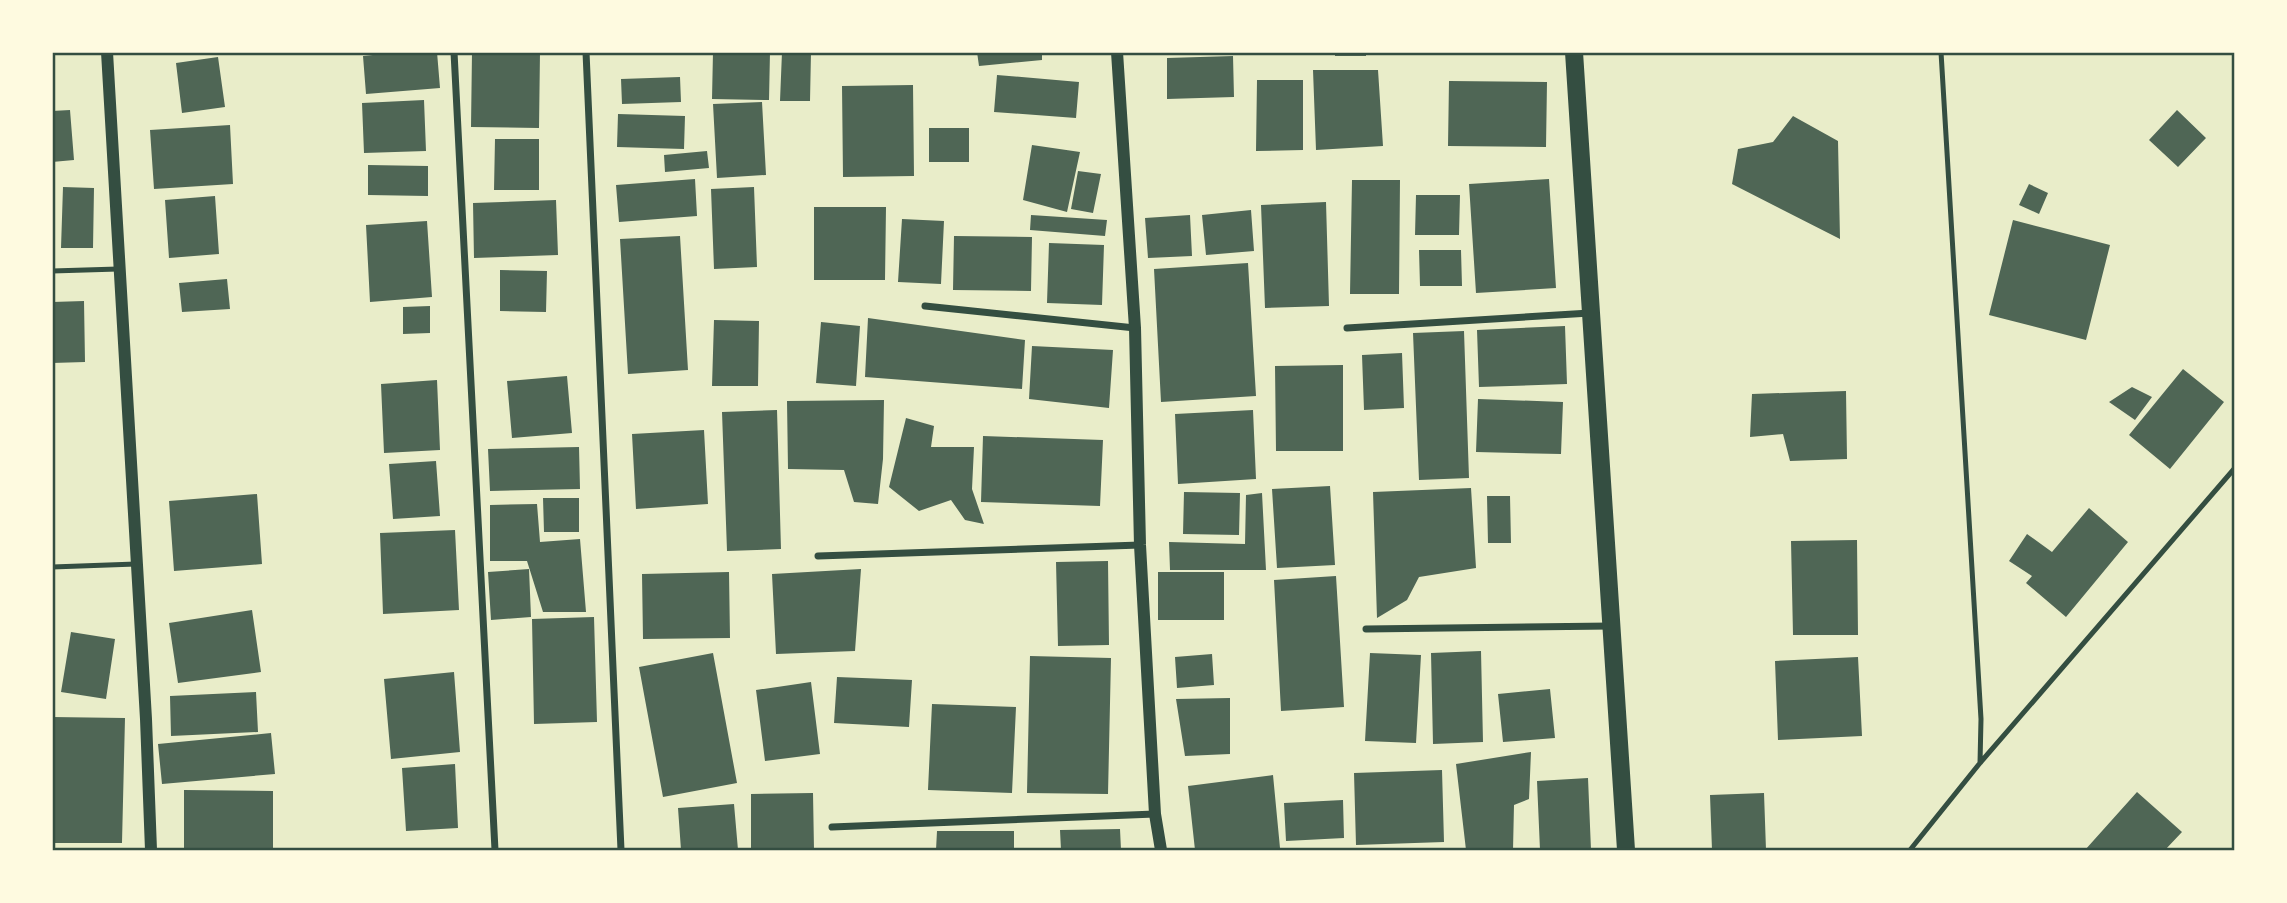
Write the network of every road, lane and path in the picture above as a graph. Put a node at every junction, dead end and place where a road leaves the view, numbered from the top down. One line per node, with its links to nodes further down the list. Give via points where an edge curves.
1 (107, 52): 7 (street)
2 (454, 52): 24 (street)
3 (586, 52): 25 (street)
4 (1117, 52): 11 (street)
5 (1574, 52): 10 (main road)
6 (1941, 52): 20 (lane)
7 (118, 268): 8 (lane); 16 (street)
8 (52, 271)
9 (925, 306): 11 (street)
10 (1590, 313): 12 (street); 18 (main road)
11 (1135, 327): 14 (street)
12 (1347, 328)
13 (2235, 469): 20 (lane)
14 (1140, 545): 15 (street); 21 (street)
15 (818, 556)
16 (136, 564): 17 (lane); 23 (street)
17 (52, 567)
18 (1612, 626): 19 (street); 27 (main road)
19 (1366, 629)
20 (1980, 764): 28 (lane)
21 (1155, 814): 22 (street); 26 (street)
22 (832, 827)
23 (151, 850)
24 (495, 850)
25 (621, 850)
26 (1161, 850)
27 (1626, 850)
28 (1910, 850)

